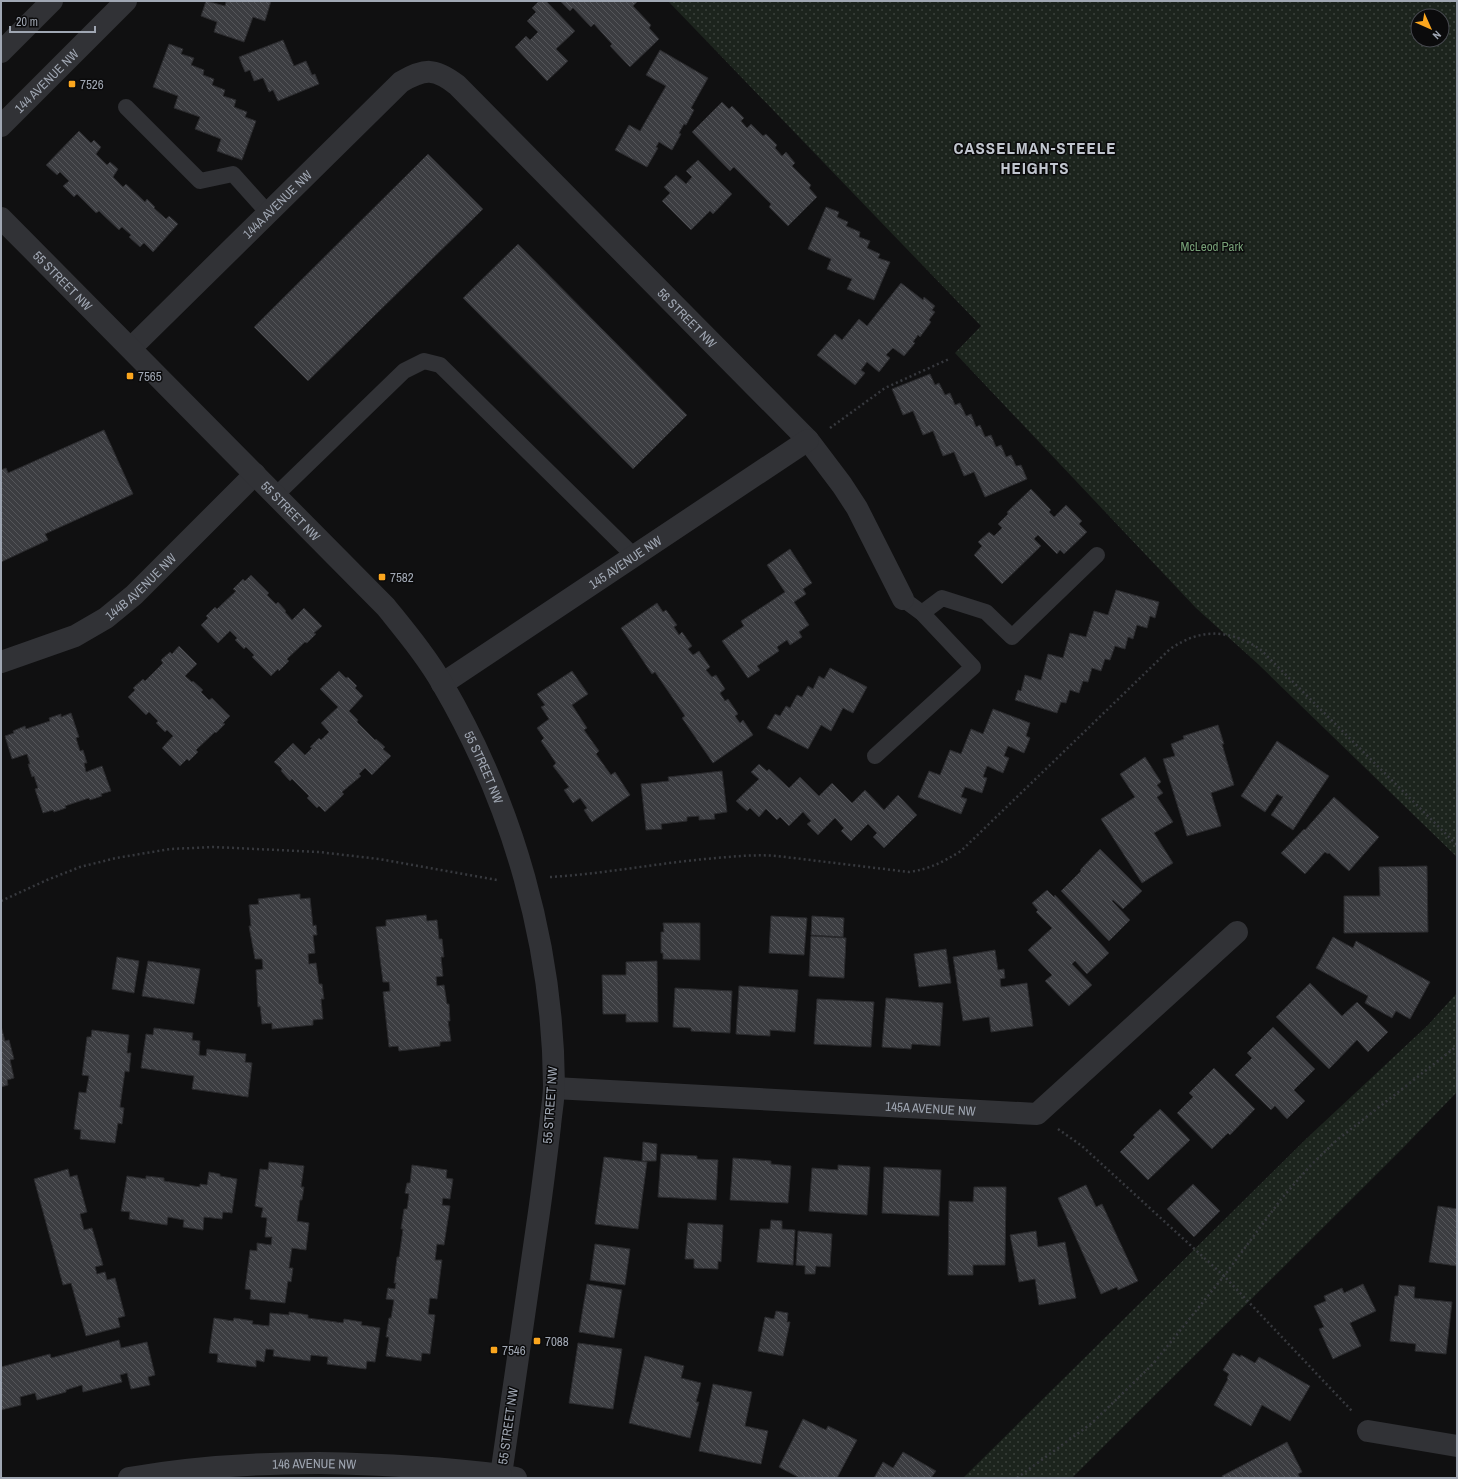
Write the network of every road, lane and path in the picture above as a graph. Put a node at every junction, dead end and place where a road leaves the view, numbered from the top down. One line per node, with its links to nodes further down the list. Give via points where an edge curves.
1 (52, 1): 3 (street)
2 (126, 1): 6 (street, 144 AVENUE NW)
3 (1, 52)
4 (431, 71): 7 (street, 144A AVENUE NW, via 415,74 401,82); 11 (street, 56 STREET NW, via 445,76 457,85)
5 (126, 108): 7 (lane, via 200,181 233,174)
6 (1, 126)
7 (268, 213): 9 (street, 144A AVENUE NW)
8 (1, 218): 9 (street, 55 STREET NW)
9 (131, 348): 12 (street, 55 STREET NW)
10 (949, 359): 11 (path, via 885,388 834,426)
11 (808, 440): 15 (street, 145 AVENUE NW); 16 (street, 56 STREET NW, via 857,508)
12 (255, 474): 13 (street, 55 STREET NW); 18 (street, 144B AVENUE NW, via 134,595 106,618 76,636)
13 (276, 495): 15 (lane, via 404,371 424,361 440,365); 19 (street, 55 STREET NW, via 386,607 417,645)
14 (1097, 555): 17 (lane, via 1012,637 986,612 942,598)
15 (634, 556): 19 (street, 145 AVENUE NW)
16 (903, 599): 17 (lane)
17 (922, 614): 20 (lane, via 973,667)
18 (1, 662)
19 (442, 684): 22 (street, 55 STREET NW, via 491,782 510,830)
20 (875, 756)
21 (1457, 844): 22 (path, via 1260,648 1231,635 1208,633 1180,642 1170,649 961,851 941,863 909,872 757,854)
22 (525, 879): 23 (path, via 495,880 379,859 319,852 207,847 170,849 116,858 47,880); 26 (street, 55 STREET NW, via 538,933 548,995)
23 (1, 901)
24 (1237, 932): 27 (street)
25 (1457, 1046): 28 (path, via 1338,1140 1311,1165 1282,1198)
26 (554, 1088): 27 (street, 145A AVENUE NW); 31 (street, 55 STREET NW)
27 (1037, 1114): 28 (path, via 1082,1146)
28 (1224, 1276): 29 (path); 33 (path, via 1153,1364 1092,1423)
29 (1368, 1431): 30 (street)
30 (1457, 1446)
31 (508, 1476): 32 (street, 146 AVENUE NW, via 379,1464 278,1463 214,1466)
32 (128, 1478)
33 (1017, 1478)

